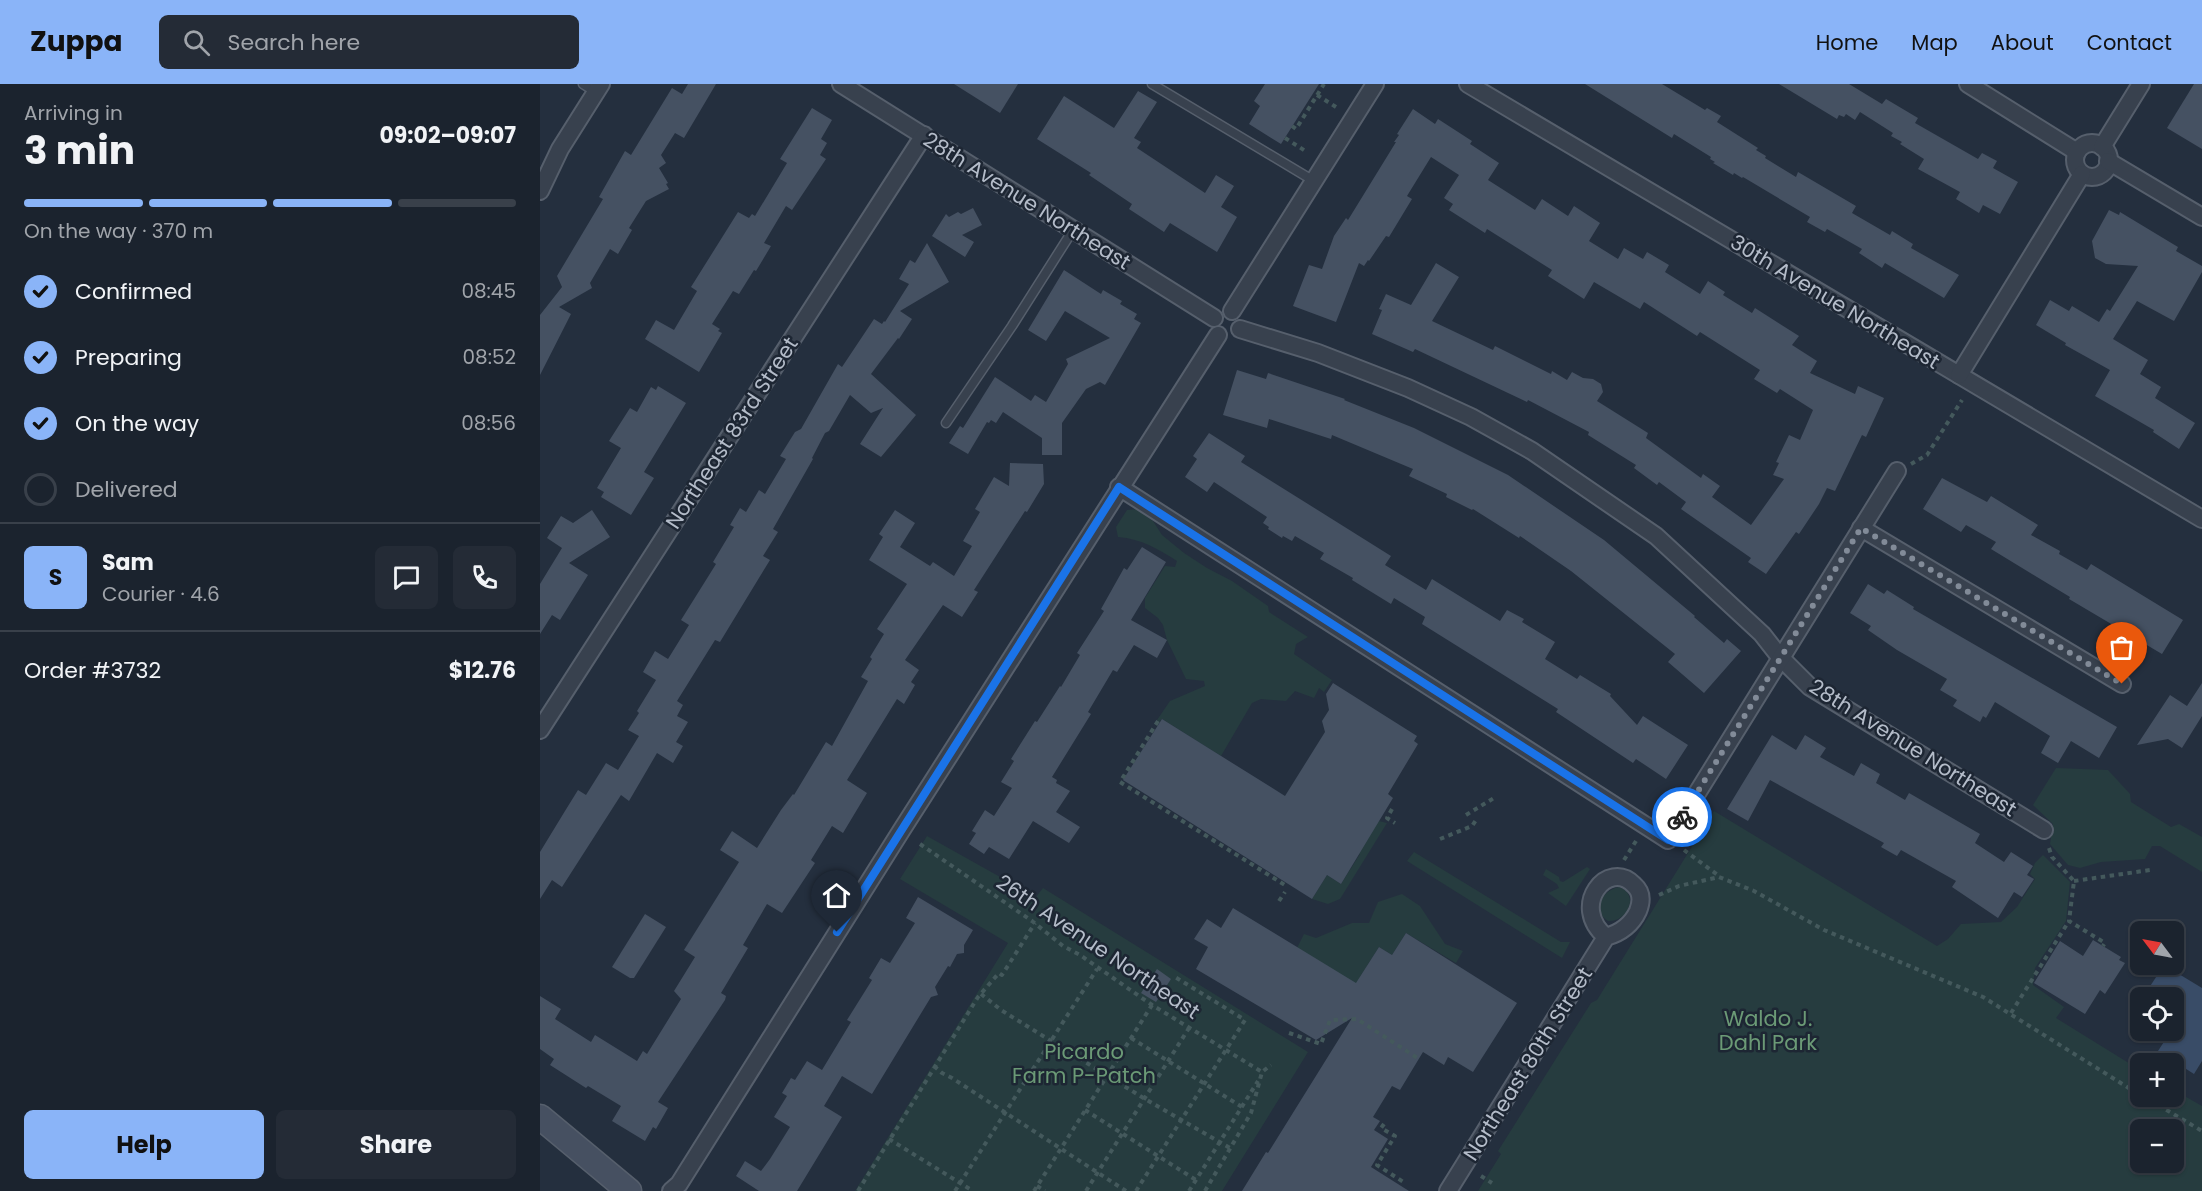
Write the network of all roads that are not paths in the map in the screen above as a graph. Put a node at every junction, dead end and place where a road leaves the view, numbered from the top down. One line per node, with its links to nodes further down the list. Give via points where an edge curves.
1 (841, 84): 8 (street, 28th Avenue Northeast)
2 (1152, 84): 14 (lane)
3 (1375, 84): 14 (street)
4 (1468, 84): 22 (street, 30th Avenue Northeast)
5 (1968, 84): 10 (street)
6 (2141, 84): 11 (street)
7 (593, 87): 9 (street)
8 (924, 135): 17 (street, 28th Avenue Northeast); 30 (street, Northeast 83rd Street)
9 (560, 149): 12 (street); 15 (street)
10 (2077, 152): 11 (street, via 2092,143); 13 (street, via 2076,165)
11 (2105, 154): 13 (street, via 2104,172 2093,177); 16 (street)
12 (540, 174)
13 (2082, 174): 22 (street)
14 (1314, 181): 18 (street)
15 (540, 191)
16 (2202, 217)
17 (1072, 230): 19 (street, 28th Avenue Northeast); 23 (lane)
18 (1232, 311): 19 (street, via 1220,311); 20 (street, via 1240,319)
19 (1214, 318): 21 (street, via 1213,327)
20 (1240, 329): 21 (street, via 1231,337); 28 (street, 28th Avenue Northeast, via 1318,353 1408,388 1532,451 1656,536 1762,634)
21 (1218, 335): 25 (street)
22 (1959, 375): 26 (street, 30th Avenue Northeast)
23 (946, 423)
24 (1903, 468): 27 (street)
25 (1119, 487): 28 (street, via 1668,840); 35 (street)
26 (2202, 519)
27 (1861, 528): 28 (street); 29 (street)
28 (1780, 657): 31 (street, 28th Avenue Northeast, via 1810,687)
29 (2122, 684)
30 (540, 730)
31 (2047, 836)
32 (1606, 937): 36 (street, Northeast 80th Street)
33 (540, 1118): 34 (main road)
34 (629, 1191)
35 (671, 1191)
36 (1448, 1191)

